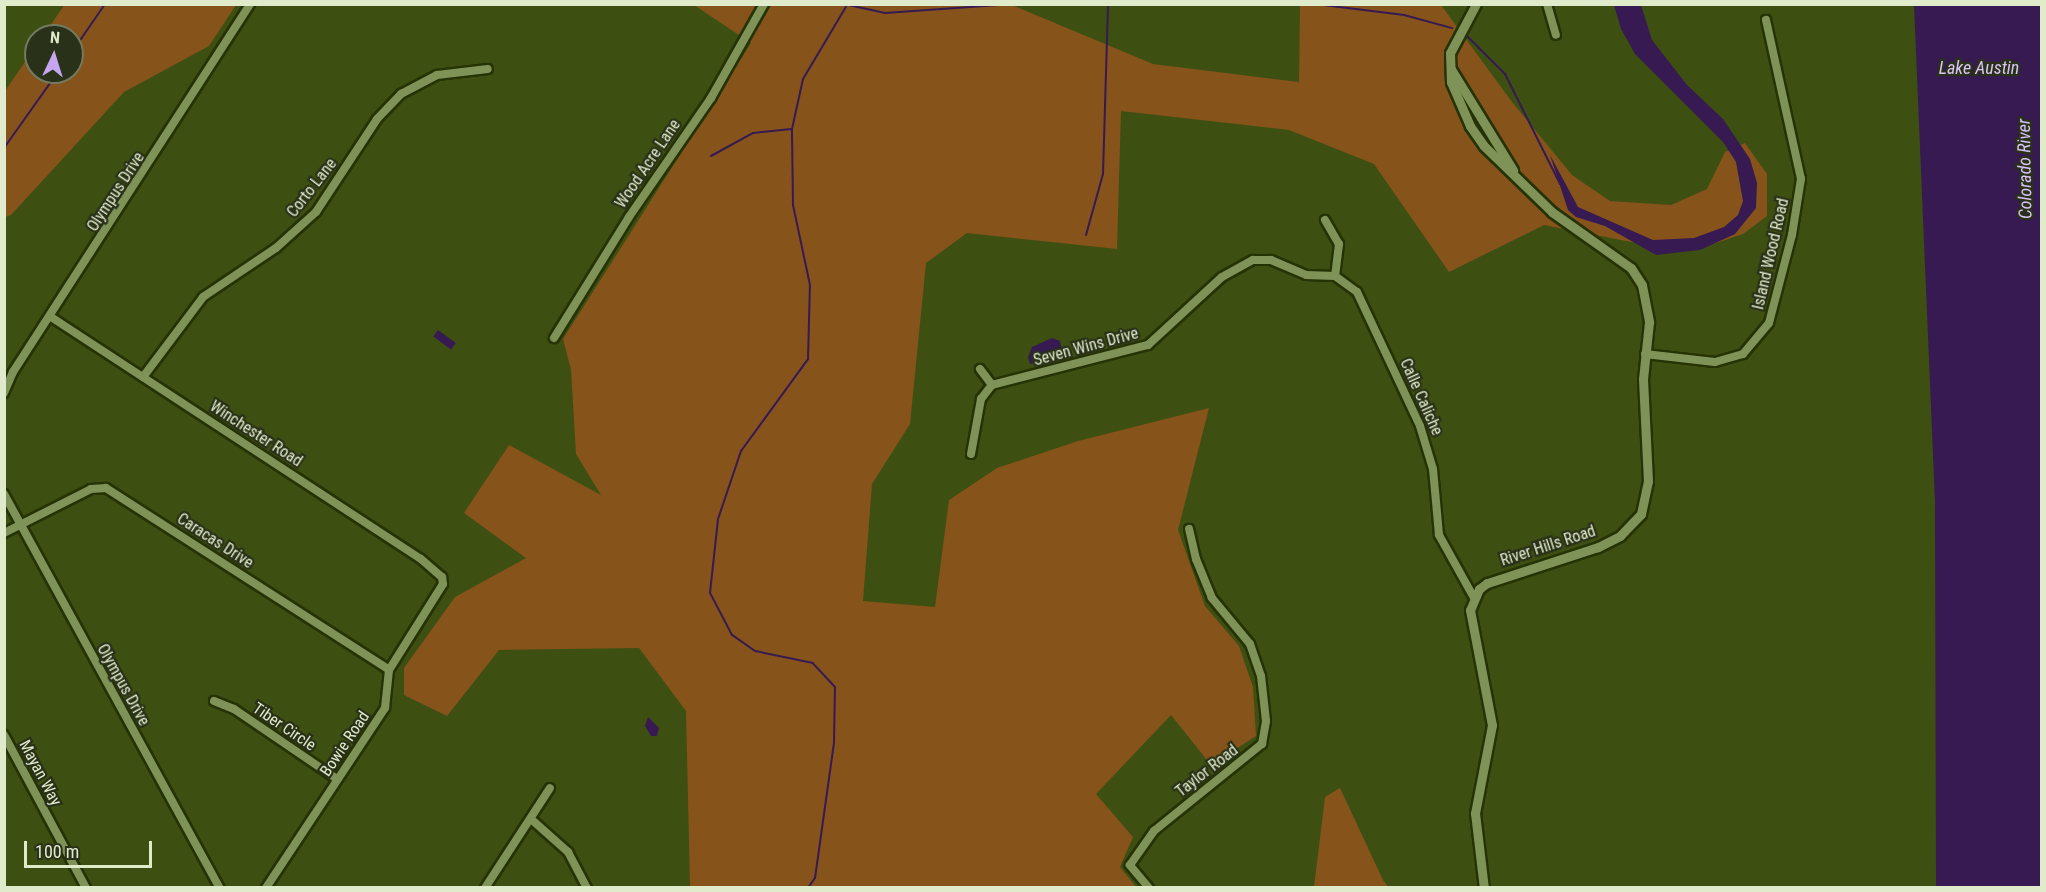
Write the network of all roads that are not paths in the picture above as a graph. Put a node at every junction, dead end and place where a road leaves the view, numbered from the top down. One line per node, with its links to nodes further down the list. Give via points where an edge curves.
1 (250, 4): 10 (street, Olympus Drive)
2 (764, 4): 11 (street, Wood Acre Lane, via 711,98 629,217)
3 (1476, 4): 12 (street, River Hills Road, via 1455,37 1449,67 1521,182 1552,212 1631,268 1648,303)
4 (1547, 4): 6 (street)
5 (1766, 20): 12 (street, Island Wood Road, via 1801,179 1792,235 1769,323 1743,354 1715,362)
6 (1556, 34)
7 (488, 69): 14 (street, Corto Lane, via 437,75 400,94 377,119 316,212 276,248 202,297)
8 (1324, 220): 9 (street, via 1339,244)
9 (1335, 276): 15 (street, Seven Wins Drive, via 1306,275 1271,260 1253,260 1222,277 1148,345); 23 (street, Calle Caliche, via 1357,292 1420,426 1432,470 1439,535)
10 (51, 317): 14 (street, Winchester Road); 16 (street, Olympus Drive, via 13,372)
11 (555, 338)
12 (1645, 354): 23 (street, River Hills Road, via 1648,481 1641,514 1620,536 1598,547 1496,579 1479,589)
13 (980, 369): 15 (street)
14 (143, 377): 22 (street, Winchester Road, via 421,559)
15 (992, 385): 17 (street, via 981,399)
16 (4, 393)
17 (971, 454)
18 (4, 494): 19 (street, Olympus Drive)
19 (19, 524): 21 (street, Caracas Drive); 24 (street, Caracas Drive, via 91,489 106,489); 31 (street, Olympus Drive)
20 (1189, 529): 35 (street, Taylor Road, via 1212,598 1250,644 1261,676 1266,721 1262,744 1155,831 1130,865)
21 (4, 533)
22 (442, 577): 24 (street, Bowie Road, via 443,584)
23 (1474, 598): 36 (street, via 1470,618 1492,725 1474,821)
24 (389, 670): 27 (street, Bowie Road, via 385,708)
25 (214, 701): 27 (street, Tiber Circle, via 234,709)
26 (4, 735): 30 (street, Mayan Way)
27 (337, 779): 32 (street, Bowie Road)
28 (550, 788): 29 (street)
29 (531, 819): 33 (street); 34 (street, via 568,852)
30 (86, 888)
31 (220, 888)
32 (266, 888)
33 (485, 888)
34 (587, 888)
35 (1149, 888)
36 (1484, 888)

